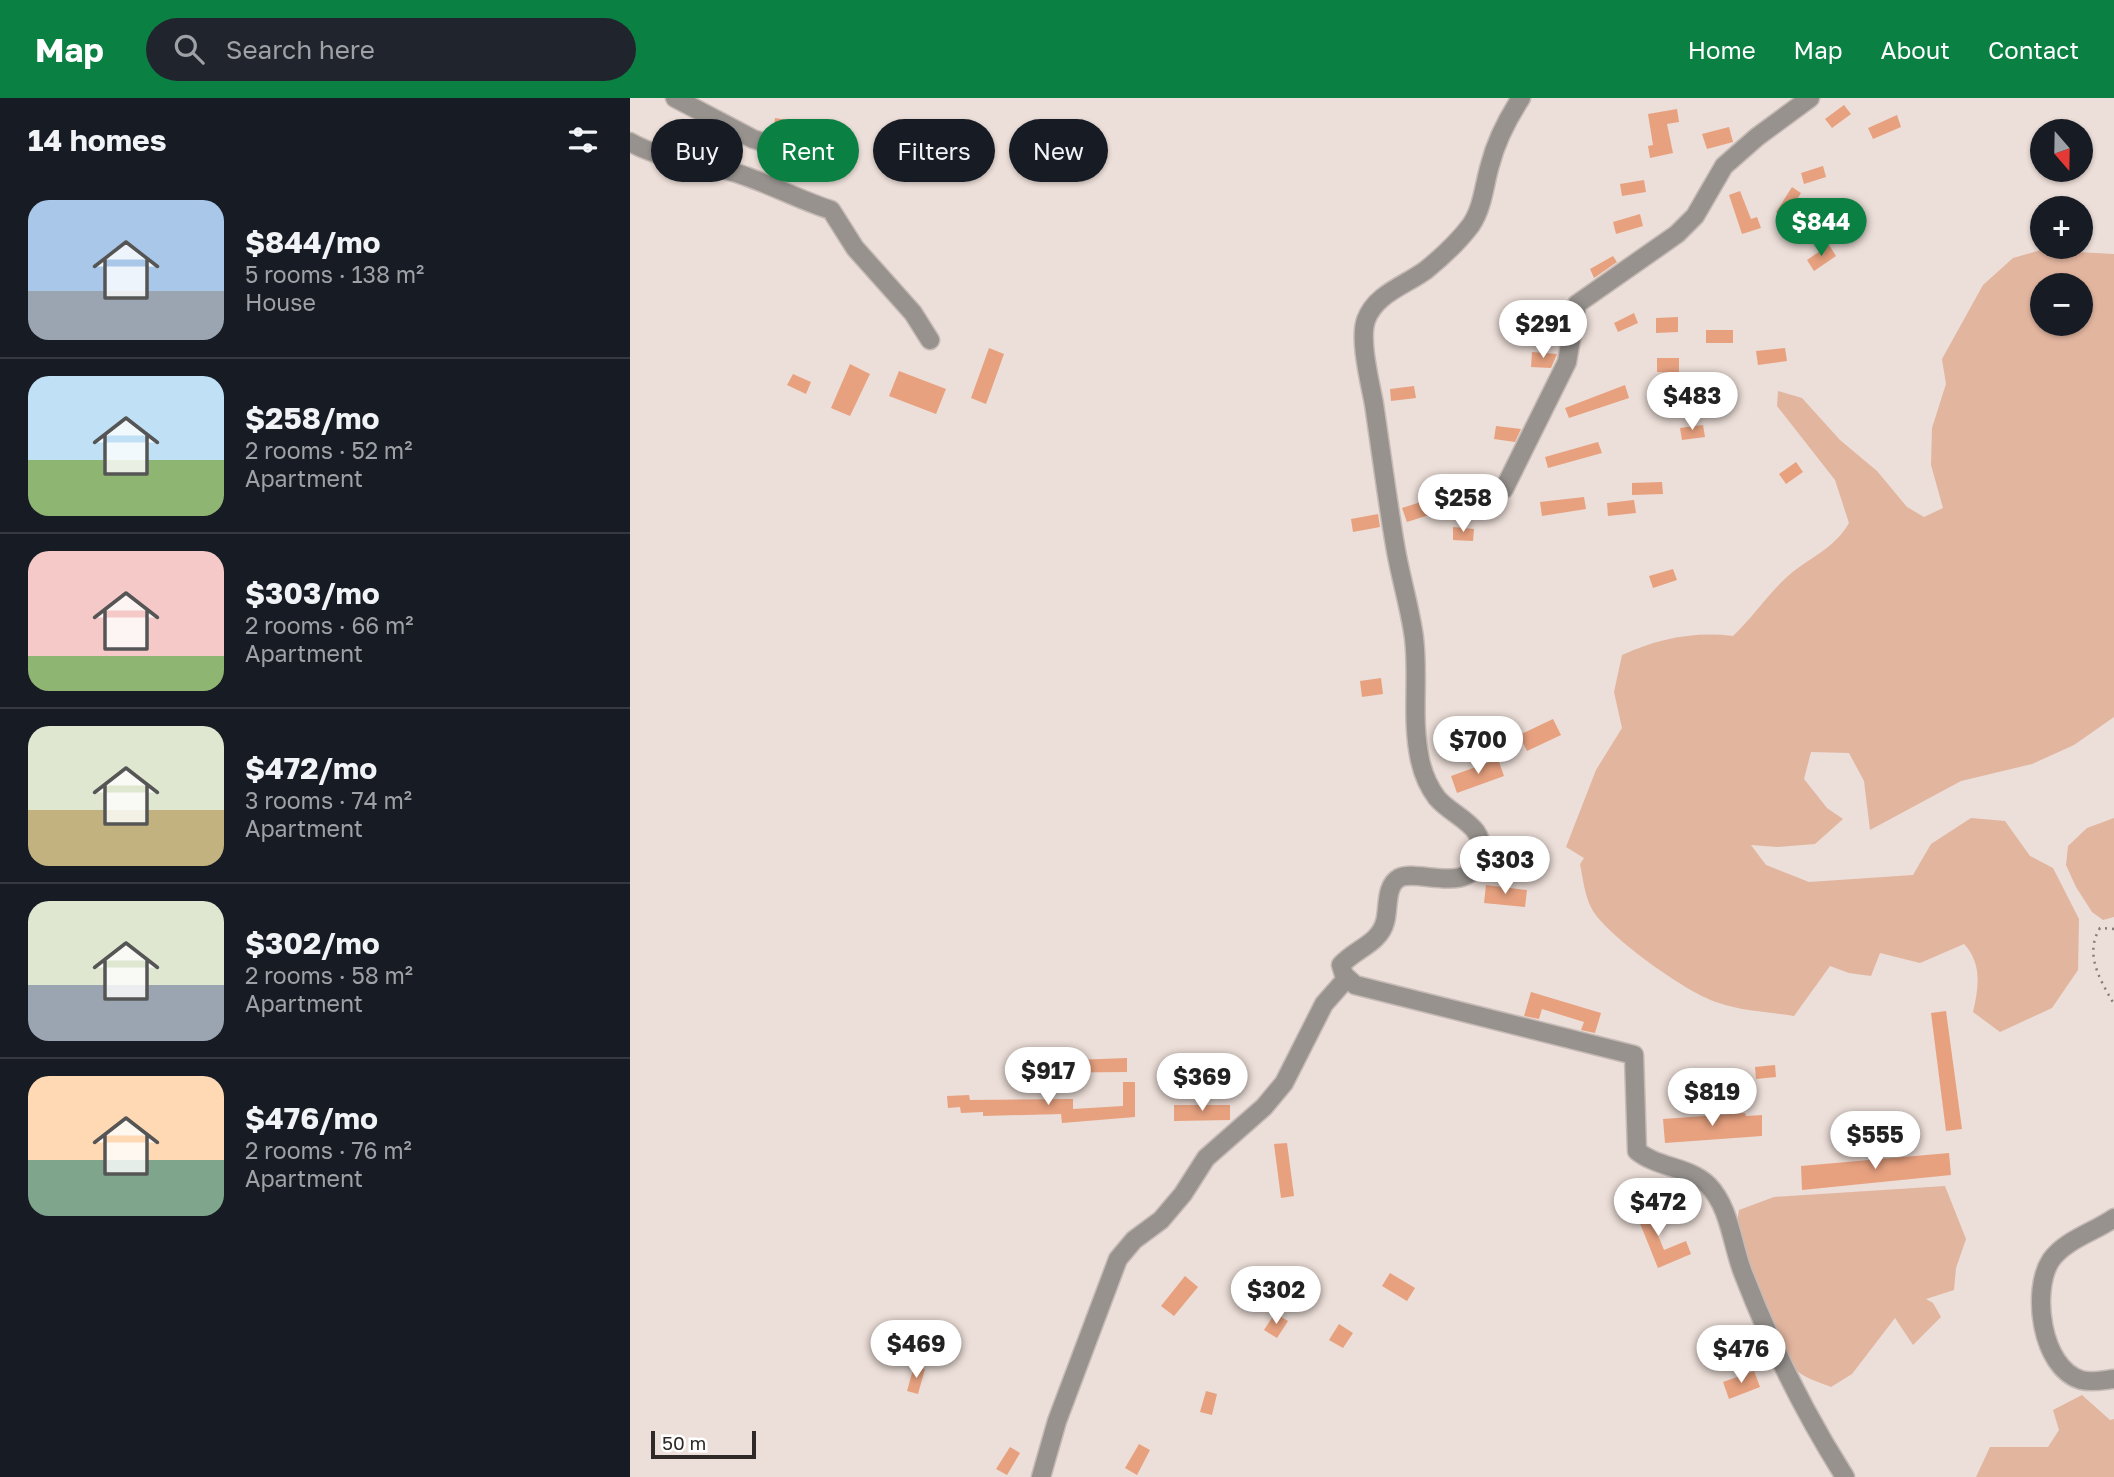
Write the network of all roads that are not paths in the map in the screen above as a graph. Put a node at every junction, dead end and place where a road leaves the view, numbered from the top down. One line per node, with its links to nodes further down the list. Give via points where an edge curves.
1 (675, 98): 4 (street)
2 (1521, 98): 8 (street, via 1490,162 1482,202 1472,223 1425,270 1378,301 1365,323 1395,547 1414,639 1413,702 1423,776 1437,798 1468,821 1481,847 1479,861 1458,877 1443,880 1406,875 1397,879 1379,935 1341,965)
3 (1810, 98): 7 (street, via 1724,166 1695,216 1677,234 1577,304 1567,362)
4 (757, 140)
5 (630, 142): 6 (street, via 669,157 744,175 831,210 855,248 913,313)
6 (930, 340)
7 (1504, 489)
8 (1347, 978): 11 (street, via 1324,1004 1284,1083 1206,1158 1161,1220 1118,1259 1057,1420); 12 (street, via 1354,985 1634,1055 1637,1151 1646,1159 1688,1172 1707,1184 1720,1201 1742,1272 1772,1339)
9 (2114, 1218): 10 (street, via 2062,1248 2041,1284 2046,1339 2064,1368 2081,1380)
10 (2114, 1379)
11 (1041, 1477)
12 (1845, 1477)

